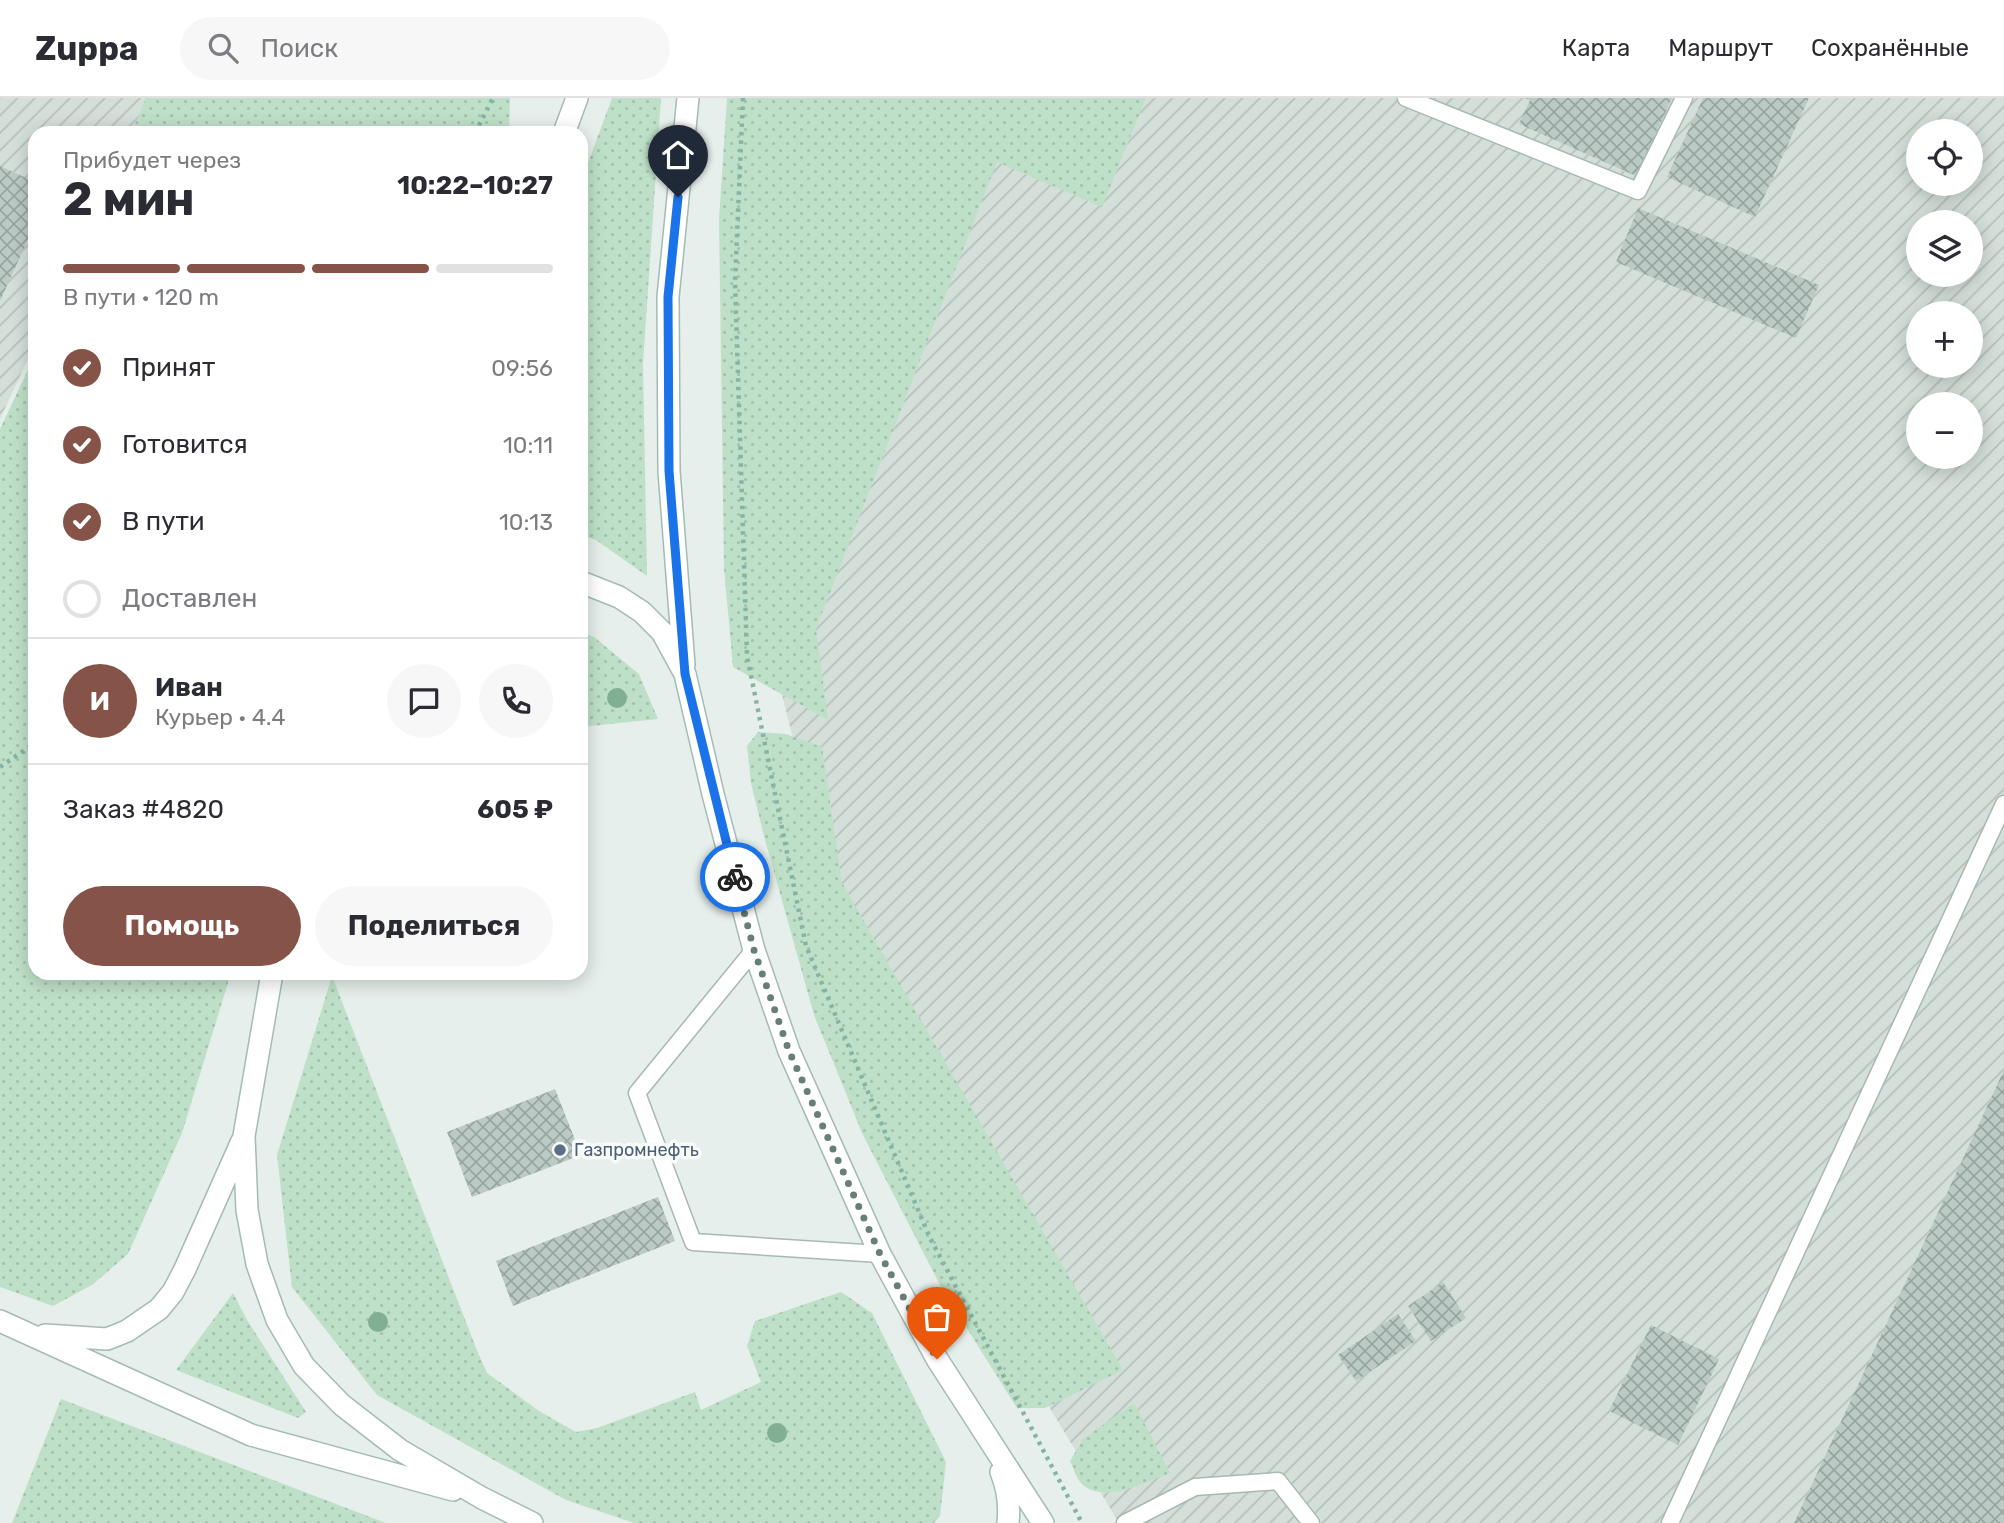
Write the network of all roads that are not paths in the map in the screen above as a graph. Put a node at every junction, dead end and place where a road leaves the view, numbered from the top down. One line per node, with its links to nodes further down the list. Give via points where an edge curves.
1 (577, 98): 5 (main road)
2 (688, 98): 7 (main road, via 668,297 669,471)
3 (1406, 98): 4 (lane, via 1638,191)
4 (1684, 98)
5 (567, 126)
6 (588, 585): 7 (main road, via 642,612 662,632)
7 (685, 674): 9 (main road)
8 (2004, 804): 22 (lane)
9 (754, 950): 12 (main road, via 789,1051); 12 (lane, via 637,1093 693,1242)
10 (270, 980): 11 (main road)
11 (244, 1136): 14 (main road, via 185,1269 159,1308 107,1339); 16 (main road, via 247,1210 257,1264 276,1320 304,1366 342,1405 400,1450)
12 (880, 1254): 15 (main road, via 937,1359)
13 (0, 1321): 14 (main road)
14 (30, 1334): 16 (main road, via 251,1435)
15 (989, 1440): 18 (main road, via 1008,1489); 19 (main road)
16 (482, 1498): 17 (main road)
17 (533, 1523)
18 (1008, 1523)
19 (1042, 1523)
20 (1125, 1523): 21 (lane, via 1195,1487 1279,1481)
21 (1311, 1523)
22 (1670, 1523)

